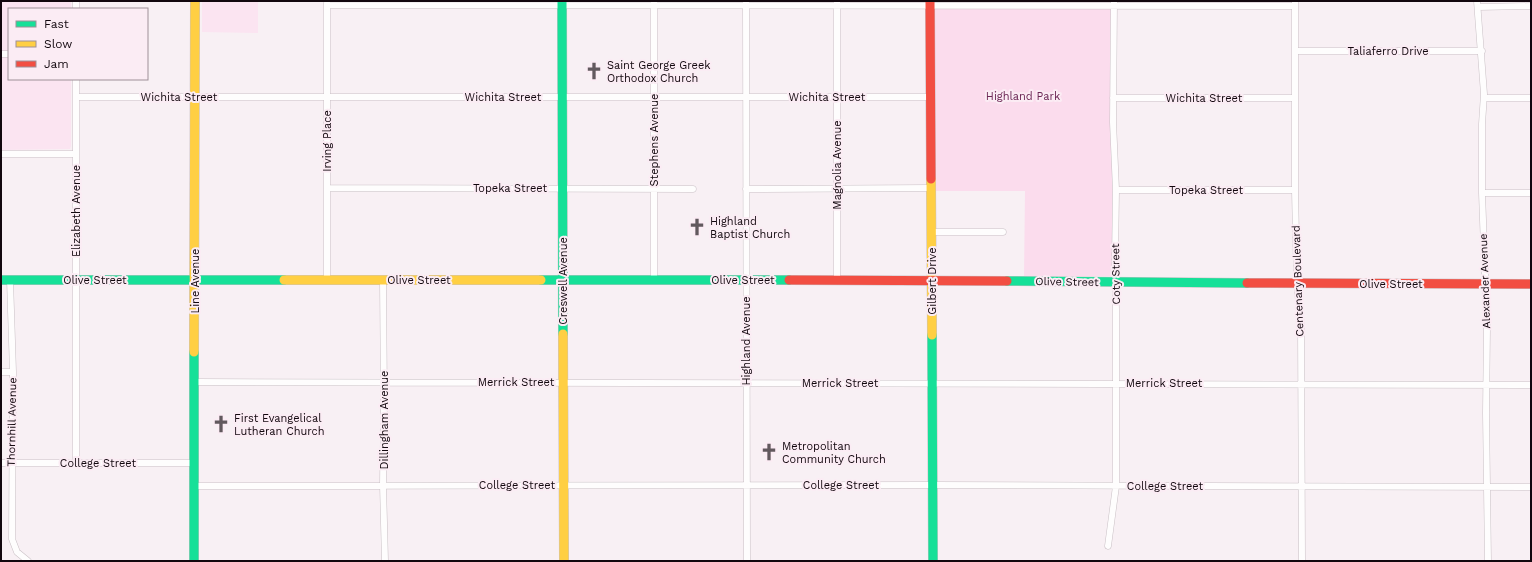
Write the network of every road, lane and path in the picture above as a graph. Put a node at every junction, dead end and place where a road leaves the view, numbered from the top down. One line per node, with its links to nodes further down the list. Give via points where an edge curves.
1 (195, 1): 16 (street, Line Avenue)
2 (327, 3): 3 (street); 17 (street, Irving Place)
3 (562, 3): 4 (street); 18 (street, Creswell Avenue)
4 (654, 3): 5 (street); 19 (street, Stephens Avenue)
5 (746, 3): 6 (street); 20 (street, Highland Avenue)
6 (837, 3): 7 (street); 21 (street, Magnolia Avenue)
7 (930, 3): 8 (street); 22 (street, Gilbert Drive)
8 (1114, 3): 9 (street); 23 (street, Coty Street)
9 (1295, 3): 12 (street, Centenary Boulevard)
10 (1478, 4): 11 (street); 13 (street, Alexander Avenue)
11 (1531, 6)
12 (1295, 51): 13 (street, Taliaferro Drive); 24 (street, Centenary Boulevard)
13 (1482, 51): 25 (street, Alexander Avenue)
14 (76, 80): 15 (street, Elizabeth Avenue)
15 (76, 97): 16 (street, Wichita Street); 28 (street, Elizabeth Avenue)
16 (195, 97): 17 (street, Wichita Street); 44 (street, Line Avenue)
17 (327, 97): 18 (street, Wichita Street); 29 (street, Irving Place)
18 (562, 97): 19 (street, Wichita Street); 30 (street, Creswell Avenue)
19 (654, 97): 20 (street, Wichita Street); 32 (street, Stephens Avenue)
20 (746, 97): 21 (street, Wichita Street); 34 (street, Highland Avenue)
21 (837, 97): 22 (street, Wichita Street); 35 (street, Magnolia Avenue)
22 (931, 97): 31 (street, Gilbert Drive)
23 (1113, 98): 24 (street, Wichita Street); 36 (street, Coty Street)
24 (1295, 98): 37 (street, Centenary Boulevard)
25 (1484, 98): 26 (street); 39 (street, Alexander Avenue)
26 (1531, 98)
27 (1, 154): 28 (street)
28 (76, 154): 43 (street, Elizabeth Avenue)
29 (327, 188): 30 (street, Topeka Street); 45 (street, Irving Place)
30 (562, 188): 32 (street, Topeka Street); 47 (street, Creswell Avenue)
31 (931, 188): 35 (street); 40 (street, Gilbert Drive)
32 (654, 189): 33 (street, Topeka Street); 48 (street, Stephens Avenue)
33 (693, 189)
34 (746, 189): 35 (street); 49 (street, Highland Avenue)
35 (838, 189): 50 (street, Magnolia Avenue)
36 (1116, 190): 37 (street, Topeka Street); 52 (street, Coty Street)
37 (1295, 190): 53 (street, Centenary Boulevard)
38 (1531, 192): 39 (street)
39 (1482, 193): 54 (street, Alexander Avenue)
40 (932, 232): 41 (street); 51 (street, Gilbert Drive)
41 (1003, 232)
42 (6, 280): 43 (street, Olive Street); 57 (street, Thornhill Avenue)
43 (76, 280): 44 (street, Olive Street); 69 (street, Elizabeth Avenue)
44 (195, 280): 45 (street, Olive Street); 58 (street, Line Avenue)
45 (327, 280): 46 (street, Olive Street)
46 (383, 280): 47 (street, Olive Street); 59 (street, Dillingham Avenue)
47 (563, 280): 48 (street, Olive Street); 60 (street, Creswell Avenue)
48 (654, 280): 49 (street, Olive Street)
49 (746, 280): 50 (street, Olive Street); 61 (street, Highland Avenue)
50 (837, 280): 51 (street, Olive Street)
51 (932, 281): 52 (street, Olive Street); 62 (street, Gilbert Drive)
52 (1116, 283): 53 (street, Olive Street); 63 (street, Coty Street)
53 (1297, 284): 54 (street, Olive Street); 64 (street, Centenary Boulevard)
54 (1485, 284): 55 (street, Olive Street); 65 (street, Alexander Avenue)
55 (1531, 284)
56 (1, 372): 57 (street)
57 (13, 372): 68 (street, Thornhill Avenue)
58 (195, 382): 59 (street, Merrick Street); 70 (street, Line Avenue)
59 (384, 382): 60 (street, Merrick Street); 71 (street, Dillingham Avenue)
60 (564, 382): 61 (street, Merrick Street); 72 (street, Creswell Avenue)
61 (746, 382): 62 (street, Merrick Street); 73 (street, Highland Avenue)
62 (932, 382): 63 (street, Merrick Street); 74 (street, Gilbert Drive)
63 (1115, 383): 64 (street, Merrick Street); 76 (street, Coty Street)
64 (1301, 384): 65 (street, Merrick Street); 77 (street, Centenary Boulevard)
65 (1486, 384): 66 (street, Merrick Street); 78 (street, Alexander Avenue)
66 (1531, 385)
67 (1, 463): 68 (street, College Street)
68 (12, 463): 69 (street, College Street); 81 (street, Thornhill Avenue, via 12,539 17,552)
69 (76, 463): 70 (street, College Street)
70 (194, 463): 75 (street, Line Avenue)
71 (383, 485): 72 (street, College Street); 75 (street, College Street); 83 (street, Dillingham Avenue)
72 (564, 485): 73 (street, College Street); 84 (street, Creswell Avenue)
73 (747, 485): 74 (street, College Street); 85 (street, Highland Avenue)
74 (933, 485): 76 (street, College Street); 86 (street, Gilbert Drive)
75 (194, 486): 82 (street, Line Avenue)
76 (1116, 486): 77 (street, College Street); 80 (street, Coty Street)
77 (1302, 486): 78 (street, College Street); 87 (street, Centenary Boulevard)
78 (1487, 487): 79 (street, College Street); 88 (street, Alexander Avenue)
79 (1531, 487)
80 (1108, 546)
81 (27, 560)
82 (194, 561)
83 (385, 561)
84 (564, 561)
85 (747, 561)
86 (933, 561)
87 (1302, 561)
88 (1488, 561)

